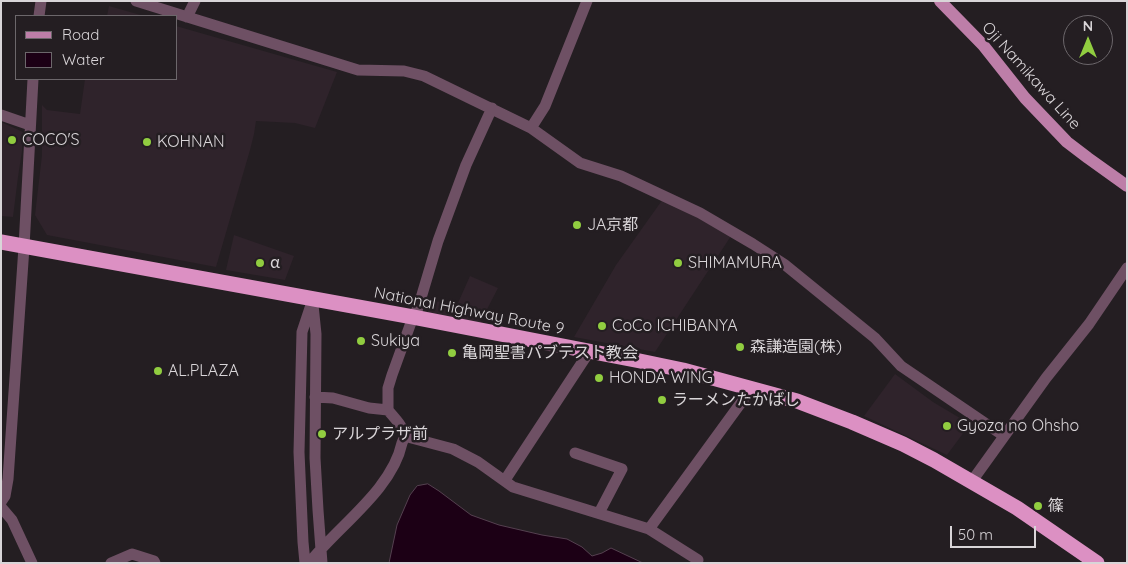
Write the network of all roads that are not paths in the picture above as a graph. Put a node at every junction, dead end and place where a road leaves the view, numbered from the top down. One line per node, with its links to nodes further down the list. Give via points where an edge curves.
1 (41, 1): 6 (street)
2 (136, 1): 7 (street)
3 (195, 1): 7 (street)
4 (587, 1): 12 (street, via 545,106)
5 (940, 1): 13 (main road, Oji Namikawa Line, via 983,45 1025,98 1067,142)
6 (39, 15)
7 (188, 17): 9 (street, via 358,70 404,71 424,76)
8 (33, 80): 11 (street)
9 (492, 108): 12 (street); 18 (street, via 466,165)
10 (1, 115): 11 (street)
11 (30, 125): 15 (street)
12 (531, 128): 24 (street, via 580,164 621,176 700,213 784,264 875,338 901,366)
13 (1127, 186)
14 (1, 242): 15 (highway, National Highway Route 9)
15 (24, 247): 17 (highway, National Highway Route 9); 28 (street, via 8,479)
16 (1127, 268): 24 (street)
17 (313, 299): 18 (highway, National Highway Route 9); 21 (street); 37 (street, via 302,332 299,452)
18 (413, 317): 19 (highway, National Highway Route 9); 22 (street, via 388,388)
19 (589, 352): 20 (highway, National Highway Route 9, via 683,370); 26 (street)
20 (751, 389): 27 (highway, National Highway Route 9, via 797,401 852,422 903,444); 31 (street)
21 (315, 397): 22 (street); 32 (street)
22 (388, 410): 23 (street)
23 (404, 436): 26 (street, via 453,449); 32 (street, via 392,470)
24 (1004, 436): 27 (street)
25 (575, 453): 30 (street, via 622,469)
26 (505, 480): 30 (street, via 513,487)
27 (972, 481): 40 (highway, National Highway Route 9)
28 (1, 502)
29 (1, 507): 34 (street, via 12,520)
30 (599, 513): 31 (street)
31 (649, 528): 33 (street)
32 (320, 548): 38 (street); 39 (street)
33 (698, 560)
34 (32, 563)
35 (111, 563): 36 (street, via 132,554)
36 (155, 563)
37 (305, 563)
38 (309, 563)
39 (322, 563)
40 (1097, 563)

